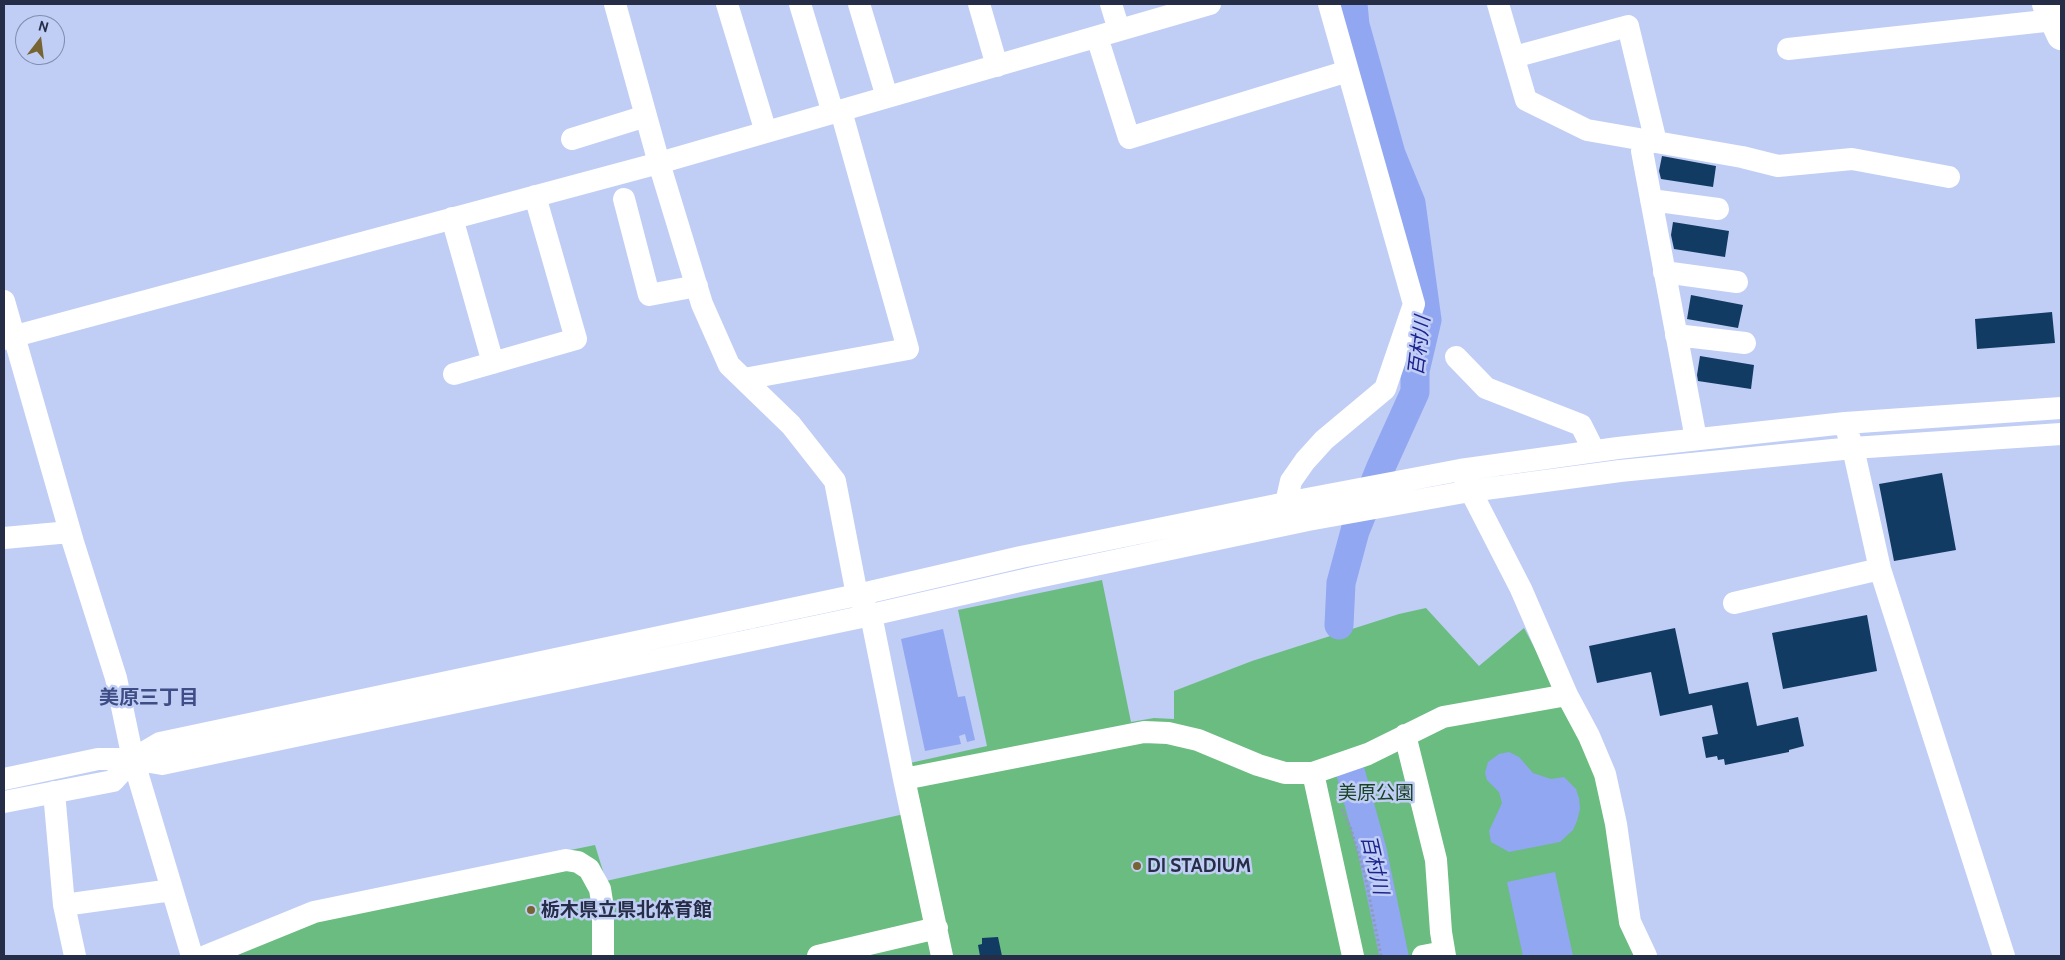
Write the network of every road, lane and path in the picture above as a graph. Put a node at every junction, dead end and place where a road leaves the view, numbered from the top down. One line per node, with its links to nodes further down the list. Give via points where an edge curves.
1 (615, 4): 19 (street)
2 (727, 4): 20 (street)
3 (800, 4): 18 (street)
4 (859, 4): 17 (street)
5 (979, 4): 15 (street)
6 (1111, 4): 11 (street)
7 (1329, 4): 16 (street)
8 (1498, 4): 14 (street)
9 (1197, 6): 11 (street)
10 (2054, 20): 13 (street)
11 (1119, 30): 12 (street)
12 (1097, 37): 15 (street); 16 (street, via 1129,138)
13 (1788, 49)
14 (1514, 57): 22 (street, via 1526,100 1587,130); 22 (street, via 1628,26)
15 (997, 66): 17 (street)
16 (1348, 71): 49 (street, via 1414,304 1385,389 1324,440 1305,461 1291,481)
17 (887, 97): 18 (street)
18 (837, 112): 20 (street); 40 (street, via 908,349)
19 (646, 116): 21 (street); 23 (street)
20 (766, 132): 23 (street)
21 (572, 138)
22 (1649, 147): 24 (street, via 1742,157 1778,166 1852,159); 27 (street)
23 (659, 163): 25 (street); 32 (street)
24 (1949, 177)
25 (535, 196): 29 (street); 38 (street, via 576,339)
26 (624, 200): 32 (street, via 649,296)
27 (1651, 200): 28 (street); 30 (street)
28 (1718, 209)
29 (452, 218): 35 (street); 38 (street)
30 (1664, 272): 31 (street); 34 (street)
31 (1737, 282)
32 (697, 286): 40 (street, via 729,364)
33 (4, 301): 35 (street)
34 (1676, 334): 36 (street); 44 (street)
35 (9, 337): 50 (street)
36 (1745, 342)
37 (1456, 357): 46 (street, via 1486,388 1580,425)
38 (493, 363): 39 (street)
39 (454, 374)
40 (744, 379): 53 (street, via 791,426 835,481)
41 (2061, 408): 42 (street)
42 (1845, 423): 44 (street); 45 (street)
43 (2061, 434): 45 (street)
44 (1696, 439): 46 (street)
45 (1853, 448): 48 (street, via 1620,471); 52 (street)
46 (1594, 452): 47 (street)
47 (1460, 470): 48 (street); 49 (street)
48 (1470, 492): 55 (street, via 1343,514); 56 (street, via 1521,589)
49 (1286, 504): 53 (street)
50 (70, 532): 51 (street); 58 (street, via 116,678)
51 (4, 538)
52 (1880, 569): 54 (street); 78 (street)
53 (858, 595): 55 (street); 58 (street, via 160,743)
54 (1734, 603)
55 (871, 615): 58 (street, via 162,764); 61 (street)
56 (1567, 695): 57 (street, via 1443,718); 77 (street, via 1605,774 1616,824 1630,922)
57 (1405, 735): 59 (street, via 1368,754); 68 (street, via 1436,860 1441,932)
58 (133, 759): 60 (street, via 98,759); 62 (street, via 113,782); 65 (street)
59 (1313, 773): 61 (street, via 1285,773 1198,740 1168,733 1144,732); 75 (street)
60 (4, 778)
61 (904, 779): 67 (street)
62 (54, 792): 63 (street); 66 (street)
63 (4, 802)
64 (1338, 802): 76 (path, via 1351,828 1365,875)
65 (172, 890): 66 (street); 70 (street)
66 (64, 905): 69 (street)
67 (937, 928): 73 (street); 74 (street)
68 (1438, 955)
69 (75, 956)
70 (192, 956)
71 (206, 956): 72 (street, via 314,912 566,860 578,862 589,869 600,888)
72 (603, 956)
73 (818, 956)
74 (942, 956)
75 (1353, 956)
76 (1381, 956)
77 (1646, 956)
78 (2004, 956)

